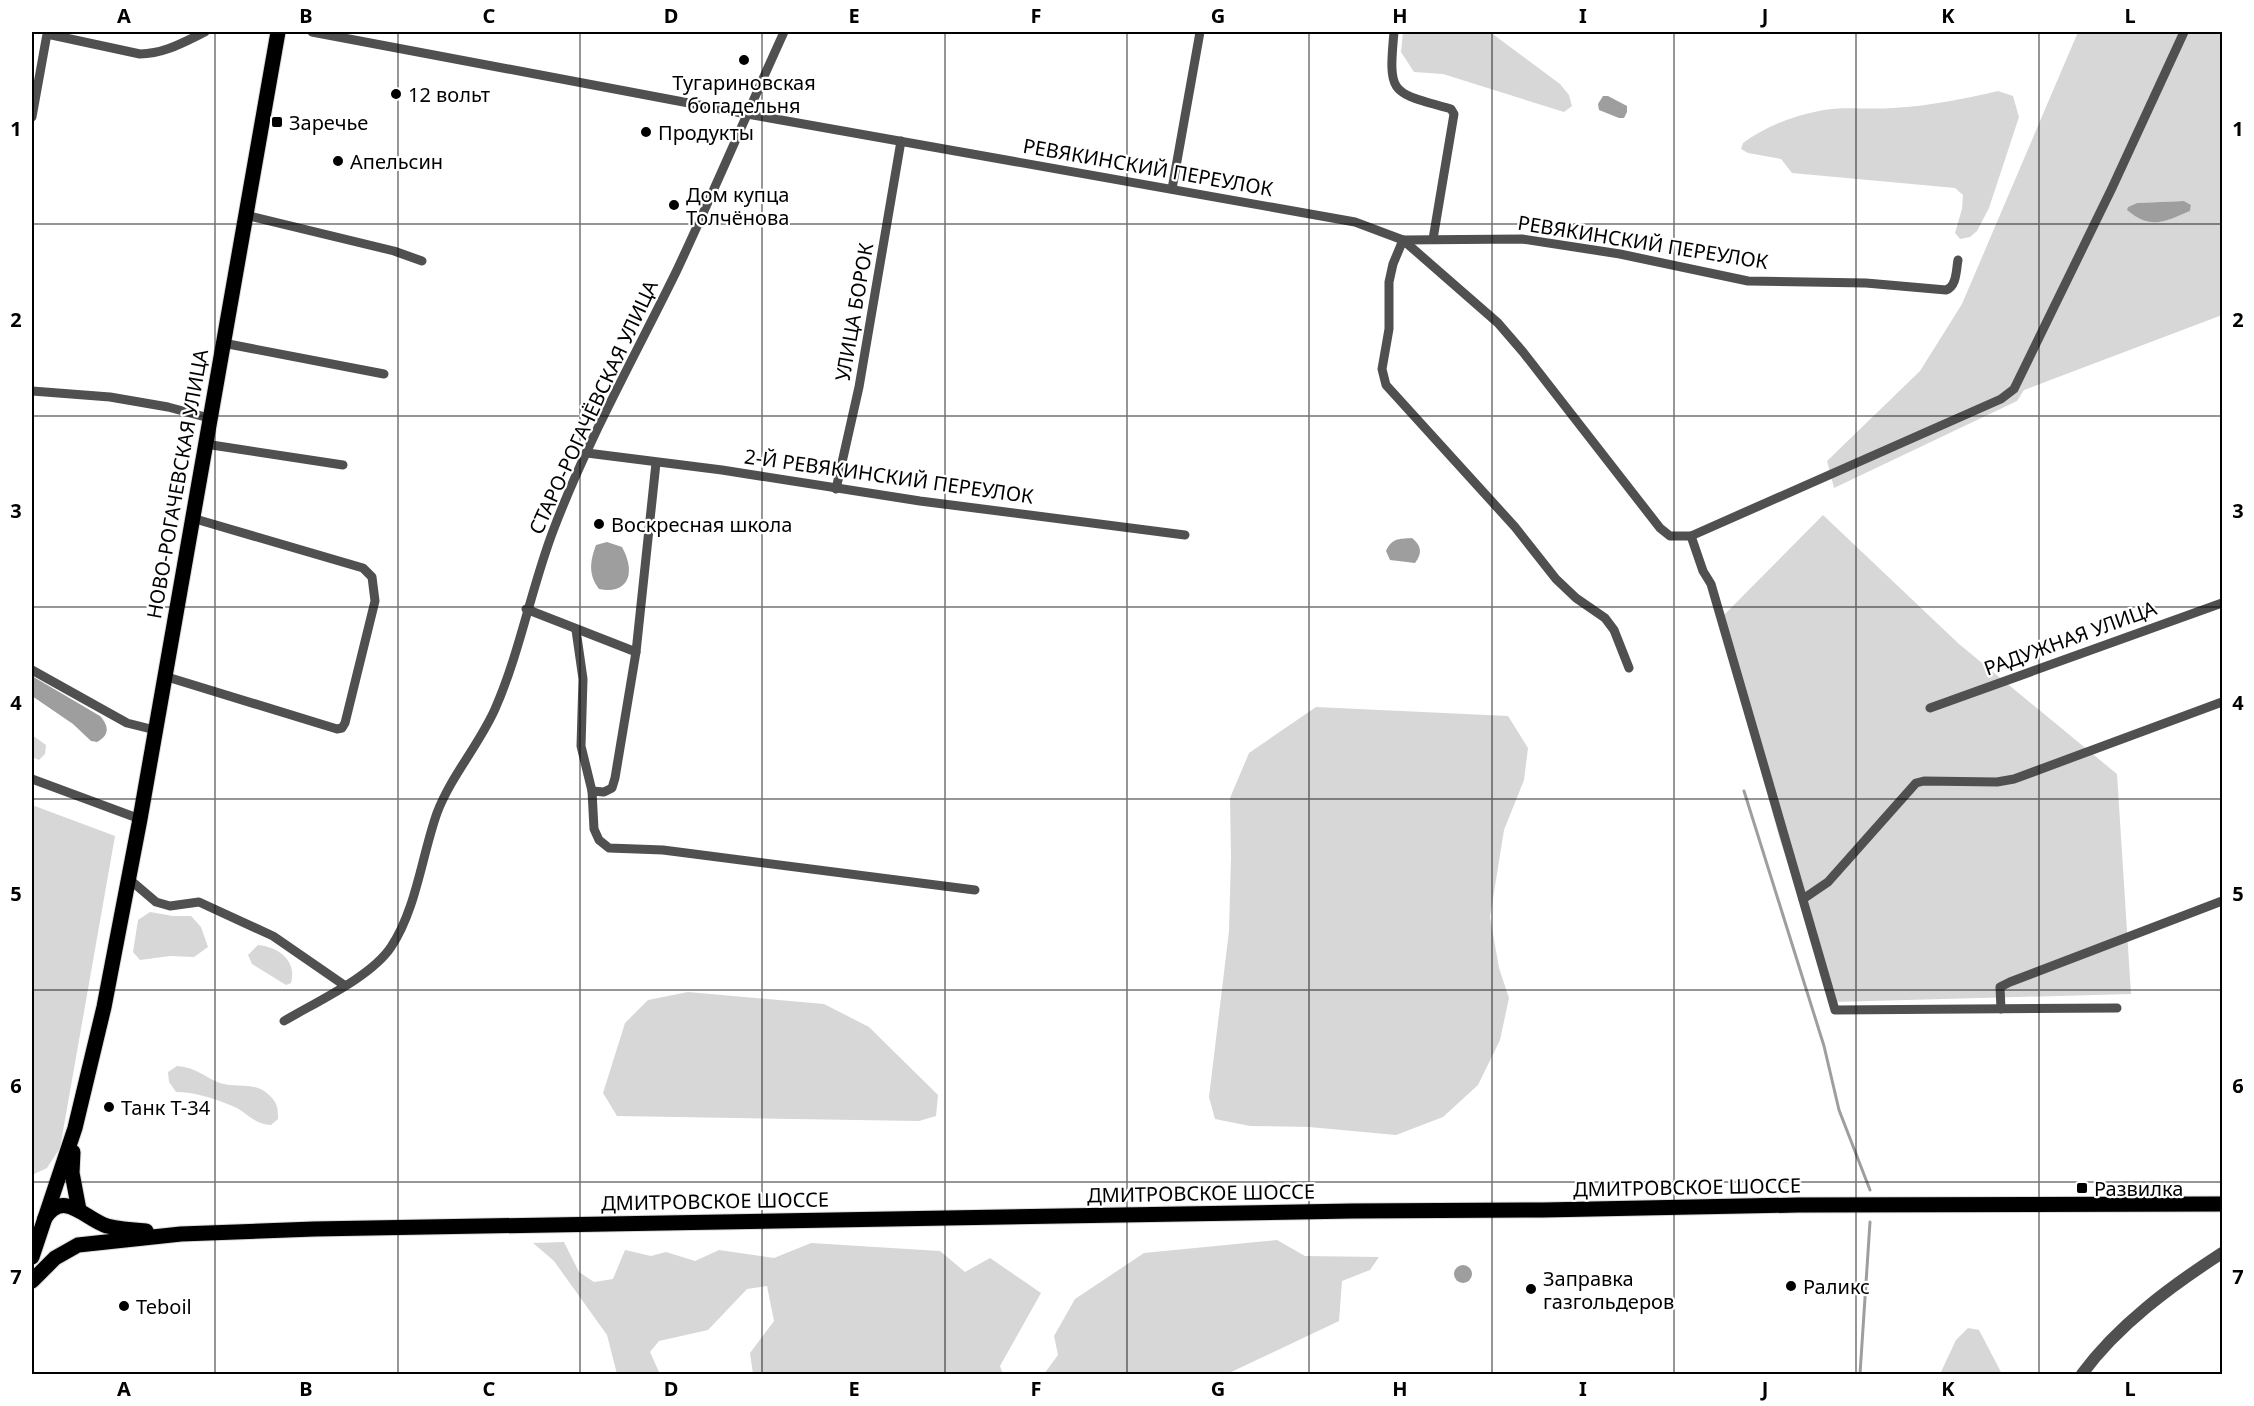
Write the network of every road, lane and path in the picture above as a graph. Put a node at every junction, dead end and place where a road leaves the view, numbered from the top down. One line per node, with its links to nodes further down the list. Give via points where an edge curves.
1 (205, 32): 9 (street, via 151,54 47,34)
2 (278, 32): 12 (main road, НОВО-РОГАЧЕВСКАЯ УЛИЦА)
3 (312, 32): 8 (street, РЕВЯКИНСКИЙ ПЕРЕУЛОК)
4 (784, 32): 8 (street, СТАРО-РОГАЧЁВСКАЯ УЛИЦА)
5 (1200, 32): 11 (street)
6 (1394, 32): 13 (street, via 1391,74 1395,86 1406,96 1451,109 1454,114)
7 (2184, 32): 28 (street, via 2014,389 2001,399)
8 (747, 114): 10 (street, РЕВЯКИНСКИЙ ПЕРЕУЛОК); 22 (street, СТАРО-РОГАЧЁВСКАЯ УЛИЦА)
9 (32, 117)
10 (901, 141): 11 (street, РЕВЯКИНСКИЙ ПЕРЕУЛОК); 25 (street, УЛИЦА БОРОК, via 859,387)
11 (1172, 189): 14 (street, РЕВЯКИНСКИЙ ПЕРЕУЛОК, via 1355,222)
12 (245, 214): 16 (street); 17 (main road, НОВО-РОГАЧЕВСКАЯ УЛИЦА)
13 (1433, 239): 14 (street, РЕВЯКИНСКИЙ ПЕРЕУЛОК); 15 (street, РЕВЯКИНСКИЙ ПЕРЕУЛОК, via 1522,239 1748,280 1946,290 1954,283)
14 (1403, 240): 28 (street, via 1504,330 1660,528 1670,537); 33 (street, via 1389,282 1389,329 1382,369 1386,385 1515,527 1556,579 1605,618)
15 (1958, 260)
16 (422, 261)
17 (223, 343): 18 (street); 20 (main road, НОВО-РОГАЧЕВСКАЯ УЛИЦА)
18 (384, 374)
19 (32, 391): 20 (street, via 110,397)
20 (209, 418): 21 (main road, НОВО-РОГАЧЕВСКАЯ УЛИЦА)
21 (205, 444): 24 (street); 26 (main road, НОВО-РОГАЧЕВСКАЯ УЛИЦА)
22 (587, 453): 23 (street, 2-Й РЕВЯКИНСКИЙ ПЕРЕУЛОК); 30 (street, СТАРО-РОГАЧЁВСКАЯ УЛИЦА, via 552,533)
23 (656, 463): 25 (street, 2-Й РЕВЯКИНСКИЙ ПЕРЕУЛОК); 32 (street)
24 (342, 465)
25 (836, 489): 27 (street, 2-Й РЕВЯКИНСКИЙ ПЕРЕУЛОК)
26 (192, 518): 35 (main road, НОВО-РОГАЧЕВСКАЯ УЛИЦА); 35 (street, via 363,568 372,577 375,601 342,728)
27 (1185, 535)
28 (1691, 536): 44 (street, via 1711,584)
29 (2223, 603): 37 (street, РАДУЖНАЯ УЛИЦА)
30 (526, 609): 31 (street); 46 (street, СТАРО-РОГАЧЁВСКАЯ УЛИЦА, via 493,713 438,812 405,920 391,947 373,968)
31 (576, 630): 32 (street); 40 (street, via 583,679 580,746)
32 (636, 652): 40 (street, via 612,788)
33 (1629, 668)
34 (32, 670): 38 (street, via 127,723)
35 (164, 676): 38 (main road, НОВО-РОГАЧЕВСКАЯ УЛИЦА)
36 (2223, 702): 44 (street, via 2014,779 1917,783 1828,882)
37 (1930, 708)
38 (155, 730): 41 (main road, НОВО-РОГАЧЕВСКАЯ УЛИЦА)
39 (32, 779): 41 (street)
40 (592, 792): 43 (street, via 594,829 609,848 663,850)
41 (140, 819): 42 (main road, НОВО-РОГАЧЕВСКАЯ УЛИЦА)
42 (129, 879): 46 (street, via 156,902 170,906 199,902 273,936); 50 (main road, НОВО-РОГАЧЕВСКАЯ УЛИЦА)
43 (975, 890)
44 (1803, 898): 48 (street, via 1835,1010)
45 (2223, 901): 48 (street, via 2010,982 2000,987)
46 (344, 985): 49 (street, СТАРО-РОГАЧЁВСКАЯ УЛИЦА)
47 (2117, 1008): 48 (street)
48 (2001, 1009)
49 (284, 1021)
50 (75, 1128): 52 (main road, via 72,1161); 53 (main road)
51 (2223, 1204): 54 (main road, ДМИТРОВСКОЕ ШОССЕ, via 1352,1211)
52 (81, 1212): 53 (main road, via 60,1206 49,1212); 54 (main road, via 106,1226); 55 (main road, via 87,1231)
53 (44, 1223): 55 (main road, via 45,1235 55,1246); 57 (main road)
54 (181, 1234): 55 (main road)
55 (74, 1246): 58 (main road)
56 (2223, 1253): 59 (street, via 2121,1330)
57 (32, 1257)
58 (32, 1281)
59 (2082, 1374)

